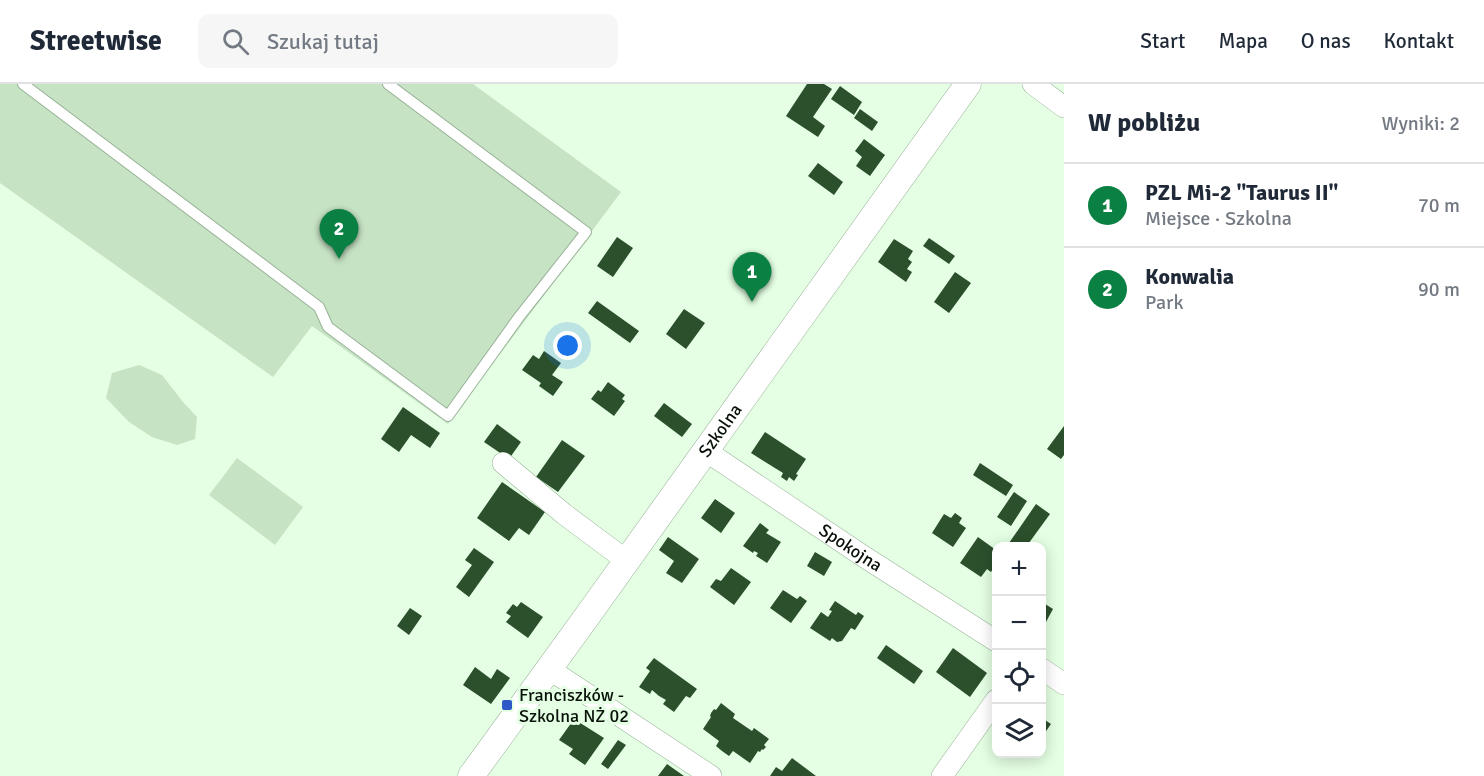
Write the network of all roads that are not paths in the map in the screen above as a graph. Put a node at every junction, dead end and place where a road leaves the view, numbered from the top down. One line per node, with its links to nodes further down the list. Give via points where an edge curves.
1 (23, 84): 2 (lane, via 319,307 328,327 448,416 586,232)
2 (388, 84)
3 (968, 84): 6 (street, Szkolna)
4 (1033, 84): 5 (street)
5 (1064, 107)
6 (706, 451): 8 (street, Szkolna); 9 (street, Spokojna)
7 (503, 463): 8 (street)
8 (627, 561): 10 (street, Szkolna)
9 (992, 638)
10 (549, 669): 14 (street, Szkolna); 15 (street)
11 (1046, 672): 12 (street)
12 (1063, 681)
13 (993, 704): 16 (street)
14 (471, 776)
15 (711, 776)
16 (942, 776)

